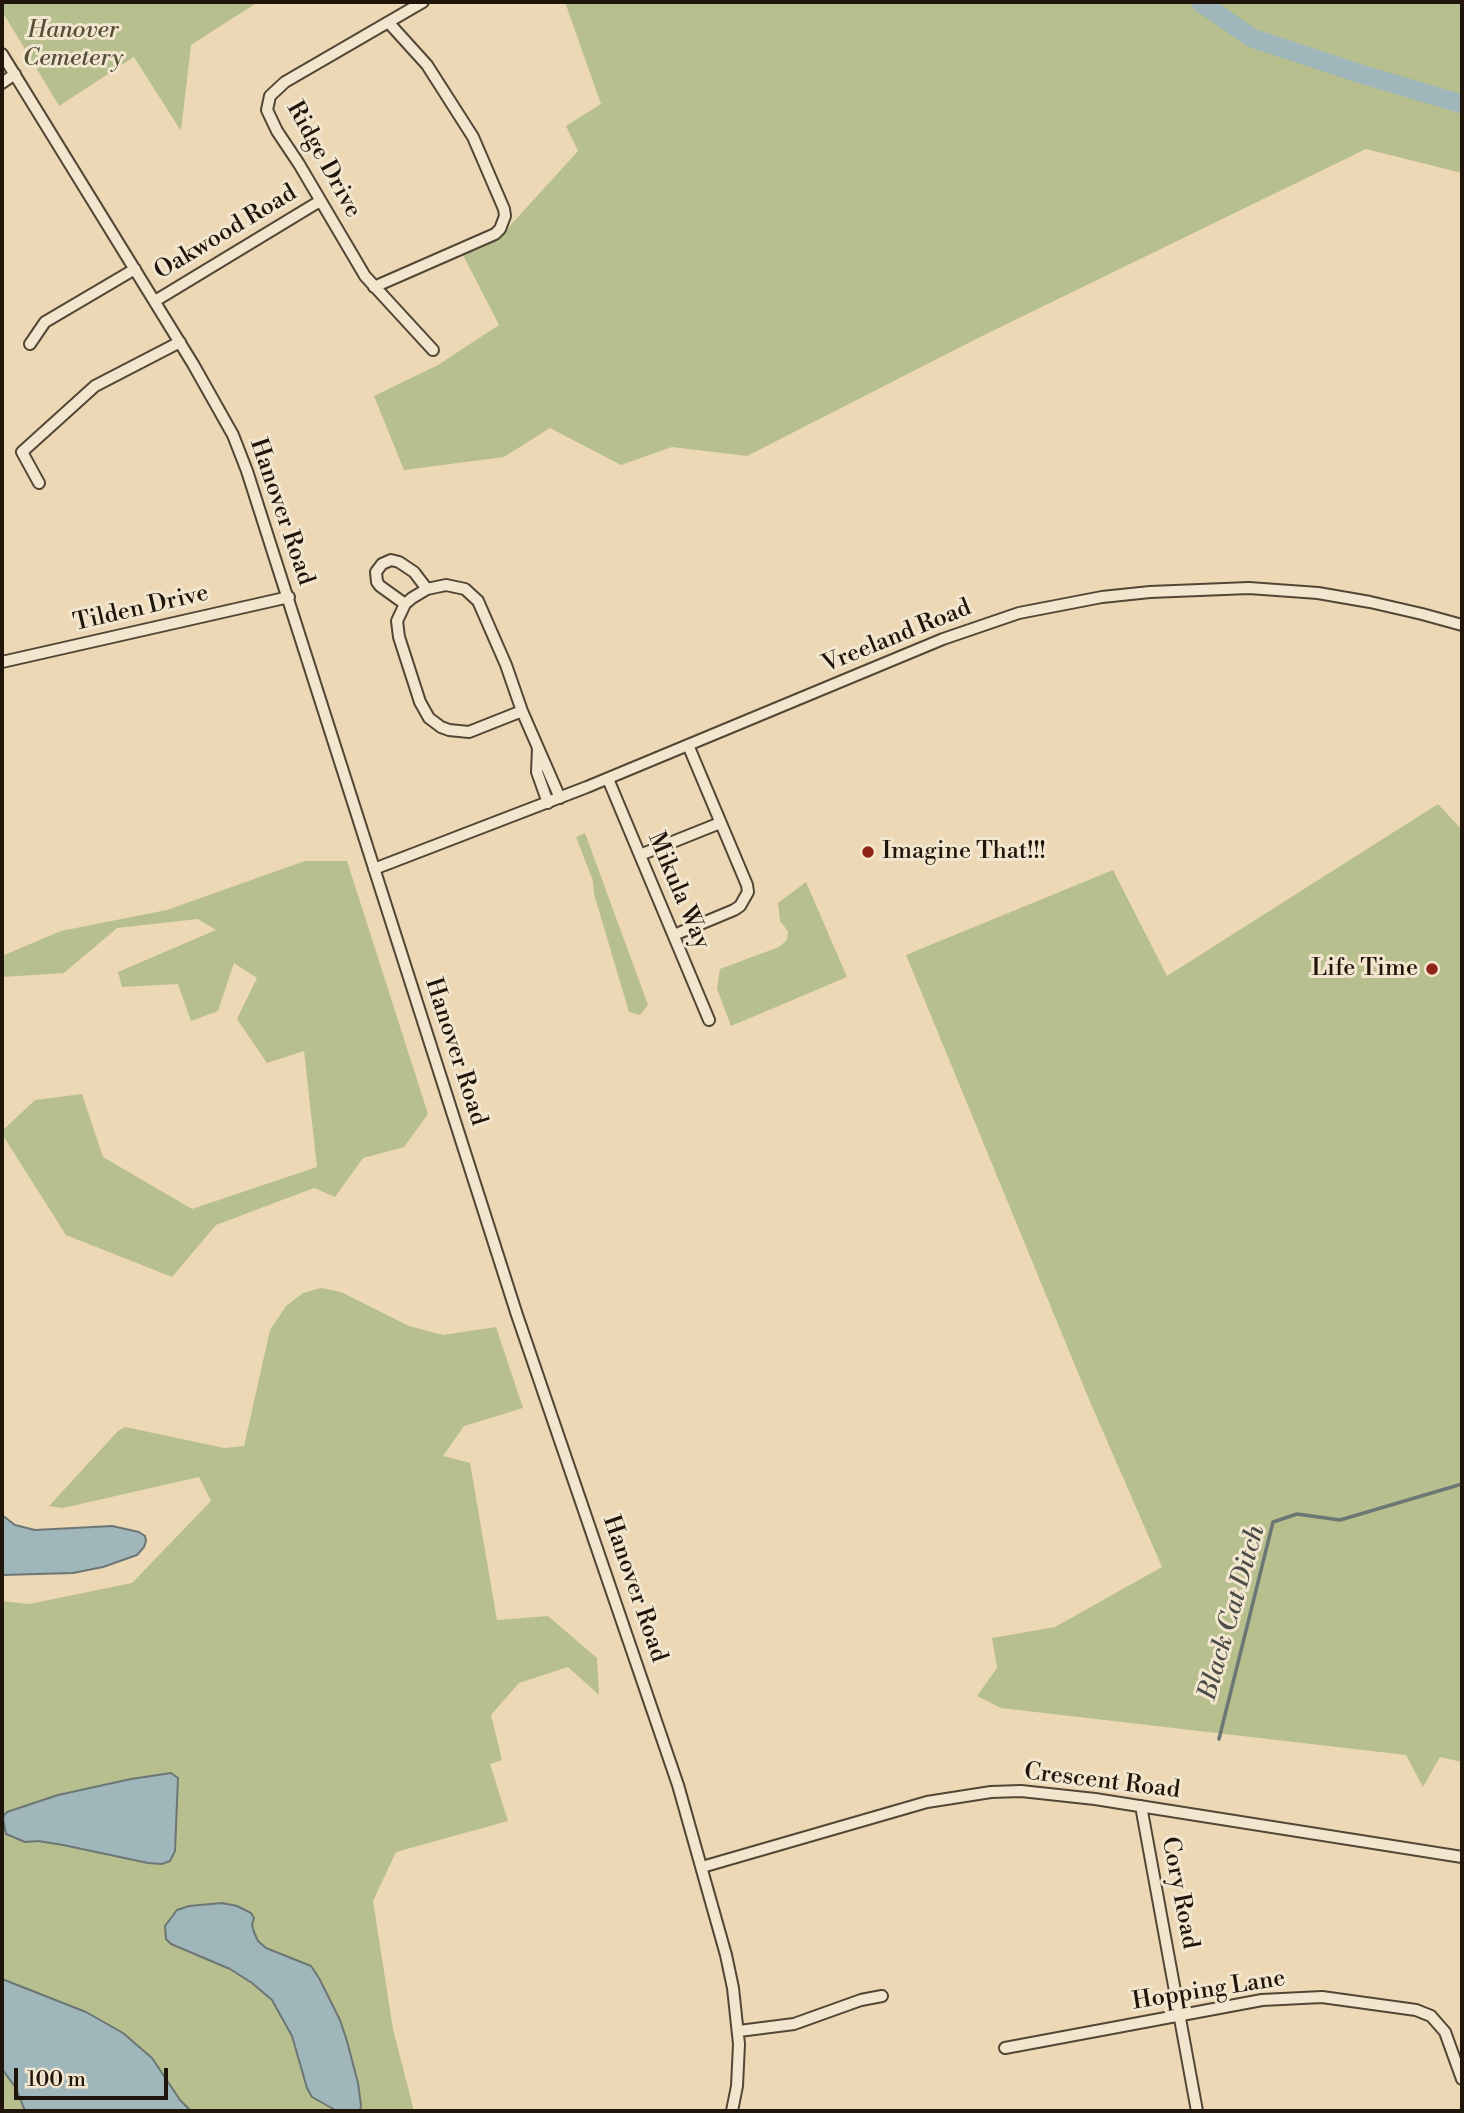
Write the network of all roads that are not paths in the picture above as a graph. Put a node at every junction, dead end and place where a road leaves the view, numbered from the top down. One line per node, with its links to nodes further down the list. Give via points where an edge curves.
1 (423, 2): 2 (street, Ridge Drive)
2 (389, 23): 6 (street, Ridge Drive, via 285,82 274,90 268,103 273,124); 8 (street, via 427,65 473,137 505,216 495,234)
3 (2, 54): 4 (street, Hanover Road)
4 (15, 74): 5 (street); 7 (street, Hanover Road)
5 (2, 83)
6 (320, 201): 8 (street, Ridge Drive); 9 (street, Oakwood Road)
7 (135, 269): 9 (street, Hanover Road); 11 (street, via 45,322)
8 (374, 287): 12 (street, Ridge Drive)
9 (155, 301): 10 (street, Hanover Road)
10 (180, 342): 13 (street, via 95,386 22,452); 15 (street, Hanover Road, via 233,435)
11 (30, 344)
12 (433, 350)
13 (40, 483)
14 (427, 589): 16 (street); 16 (street, via 415,572 399,562 382,564 376,572 377,582); 19 (street, via 455,586 478,601)
15 (289, 597): 18 (street, Tilden Drive); 27 (street, Hanover Road)
16 (405, 604): 19 (street, via 397,630 420,702 435,724 469,732)
17 (1462, 625): 20 (street, Vreeland Road, via 1374,603 1283,589 1199,588 1102,597 1019,613 955,635)
18 (2, 662)
19 (522, 710): 21 (street)
20 (688, 746): 22 (street, Vreeland Road); 25 (street)
21 (538, 748): 23 (street); 24 (street, via 537,772)
22 (608, 779): 23 (street, Vreeland Road); 26 (street, Mikula Way)
23 (561, 798): 24 (street, Vreeland Road)
24 (548, 803): 27 (street, Vreeland Road)
25 (720, 823): 26 (street); 28 (street, via 748,892 734,910)
26 (640, 855): 28 (street, Mikula Way)
27 (374, 869): 32 (street, Hanover Road)
28 (674, 935): 29 (street, Mikula Way)
29 (709, 1020)
30 (1141, 1806): 31 (street, Crescent Road); 32 (street, Crescent Road, via 1049,1792 955,1797); 34 (street, Cory Road)
31 (1462, 1857)
32 (702, 1867): 35 (street, Hanover Road, via 726,1955)
33 (883, 1996): 35 (street, via 794,2024)
34 (1180, 2015): 36 (street, Hopping Lane); 37 (street, Hopping Lane, via 1290,1997 1416,2010 1431,2016 1445,2032); 39 (street, Cory Road)
35 (738, 2031): 38 (street, Hanover Road)
36 (1005, 2048)
37 (1462, 2079)
38 (732, 2111)
39 (1197, 2111)

